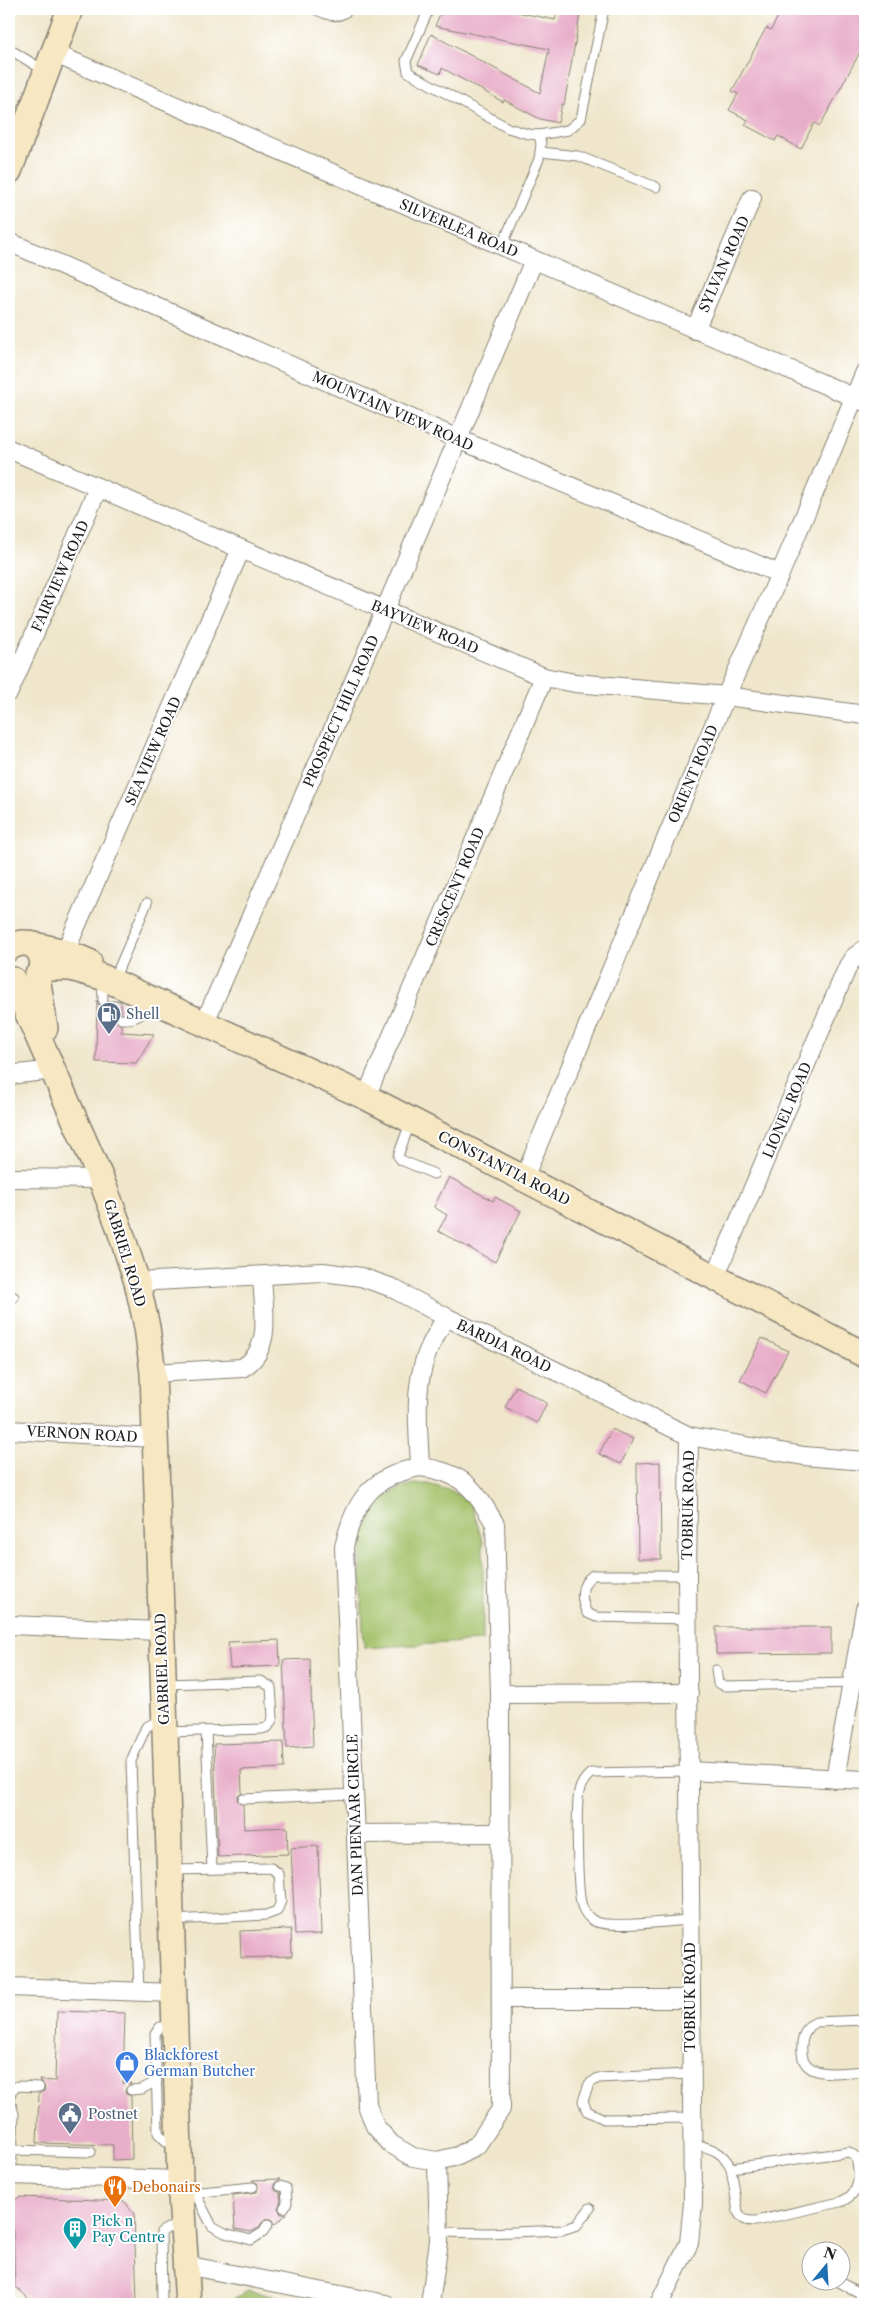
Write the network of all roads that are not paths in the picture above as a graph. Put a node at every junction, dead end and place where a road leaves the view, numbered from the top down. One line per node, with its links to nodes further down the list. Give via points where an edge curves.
1 (70, 9): 7 (street)
2 (314, 9): 3 (lane, via 331,16)
3 (349, 9)
4 (429, 9): 8 (lane, via 406,61 408,72 508,128)
5 (604, 9): 8 (lane, via 580,119 568,130)
6 (9, 50): 7 (lane)
7 (50, 63): 10 (street); 14 (street, SILVERLEA ROAD)
8 (540, 136): 9 (lane)
9 (541, 152): 11 (lane, via 578,156); 14 (lane)
10 (9, 171)
11 (656, 187)
12 (752, 198): 16 (street, SYLVAN ROAD)
13 (9, 242): 19 (street, MOUNTAIN VIEW ROAD)
14 (502, 246): 15 (street, SILVERLEA ROAD)
15 (534, 260): 16 (street, SILVERLEA ROAD); 19 (street, PROSPECT HILL ROAD)
16 (695, 330): 18 (street, SILVERLEA ROAD)
17 (865, 372): 18 (street, ORIENT ROAD)
18 (860, 400): 23 (street, ORIENT ROAD)
19 (458, 440): 23 (street, MOUNTAIN VIEW ROAD); 24 (street, PROSPECT HILL ROAD)
20 (9, 449): 21 (street, BAYVIEW ROAD)
21 (98, 488): 22 (street, BAYVIEW ROAD); 26 (street, FAIRVIEW ROAD)
22 (241, 549): 24 (street, BAYVIEW ROAD); 31 (street, SEA VIEW ROAD)
23 (780, 574): 27 (street, ORIENT ROAD)
24 (385, 610): 25 (street, BAYVIEW ROAD); 36 (street, PROSPECT HILL ROAD)
25 (544, 676): 27 (street, BAYVIEW ROAD, via 575,683); 39 (street, CRESCENT ROAD)
26 (9, 692)
27 (726, 696): 28 (street, BAYVIEW ROAD); 43 (street, ORIENT ROAD)
28 (865, 715)
29 (147, 903): 33 (lane)
30 (865, 949): 46 (street, LIONEL ROAD, via 848,966)
31 (66, 952): 32 (street, CONSTANTIA ROAD); 33 (street, CONSTANTIA ROAD)
32 (22, 958): 33 (street, CONSTANTIA ROAD, via 71,968); 37 (street, GABRIEL ROAD)
33 (107, 985): 34 (street, CONSTANTIA ROAD)
34 (147, 997): 35 (lane, via 139,1017); 36 (street, CONSTANTIA ROAD)
35 (121, 1019)
36 (204, 1024): 39 (street, CONSTANTIA ROAD)
37 (50, 1061): 38 (street); 44 (street, GABRIEL ROAD)
38 (9, 1075)
39 (366, 1097): 40 (street, CONSTANTIA ROAD)
40 (411, 1120): 41 (lane, via 398,1156 400,1160); 43 (street, CONSTANTIA ROAD)
41 (434, 1174)
42 (9, 1178): 44 (street)
43 (524, 1178): 46 (street, CONSTANTIA ROAD)
44 (101, 1179): 47 (street, GABRIEL ROAD)
45 (262, 1276): 47 (street, BARDIA ROAD); 48 (street, BARDIA ROAD, via 323,1272 361,1277 390,1287); 50 (street, via 264,1335 262,1348 250,1364 242,1368)
46 (715, 1278): 49 (street, CONSTANTIA ROAD)
47 (137, 1282): 50 (street, GABRIEL ROAD)
48 (446, 1317): 52 (street, BARDIA ROAD); 55 (street, via 423,1366 419,1401)
49 (865, 1355)
50 (153, 1373): 53 (street, GABRIEL ROAD)
51 (9, 1430): 53 (street, VERNON ROAD)
52 (689, 1436): 54 (street, BARDIA ROAD, via 804,1456); 56 (street, TOBRUK ROAD)
53 (155, 1438): 60 (street, GABRIEL ROAD)
54 (865, 1461)
55 (420, 1467): 65 (street, DAN PIENAAR CIRCLE, via 462,1479 481,1500 495,1524); 71 (street, DAN PIENAAR CIRCLE, via 403,1470 379,1481 361,1500 350,1522 344,1546)
56 (687, 1575): 58 (street, TOBRUK ROAD); 58 (lane, TOBRUK ROAD, via 593,1575 585,1581 583,1588 587,1613 596,1617)
57 (865, 1609): 62 (street)
58 (688, 1619): 64 (street, TOBRUK ROAD)
59 (9, 1625): 60 (street)
60 (161, 1631): 63 (street, GABRIEL ROAD)
61 (716, 1670): 62 (lane, via 718,1683 725,1686)
62 (852, 1683): 69 (street)
63 (163, 1684): 66 (street, GABRIEL ROAD); 67 (lane, via 261,1681 271,1687 273,1718 268,1727)
64 (689, 1693): 65 (street); 68 (street, TOBRUK ROAD)
65 (500, 1694): 73 (street, DAN PIENAAR CIRCLE)
66 (164, 1725): 67 (lane); 76 (street, GABRIEL ROAD); 80 (lane, via 146,1727 131,1761)
67 (206, 1731): 75 (lane, via 212,1801)
68 (689, 1772): 69 (street); 78 (street, TOBRUK ROAD); 78 (lane, via 591,1773 584,1779 579,1792 578,1855 582,1906 588,1917 596,1922)
69 (835, 1779): 70 (street)
70 (865, 1780)
71 (354, 1794): 72 (lane); 74 (street, DAN PIENAAR CIRCLE)
72 (243, 1799)
73 (501, 1833): 74 (street); 82 (street, DAN PIENAAR CIRCLE)
74 (356, 1834): 96 (street, DAN PIENAAR CIRCLE, via 367,2106 375,2126 391,2144 413,2157)
75 (212, 1869): 76 (lane); 77 (lane, via 267,1867 275,1870 280,1879 281,1901 277,1911 266,1916)
76 (169, 1870): 77 (street, GABRIEL ROAD)
77 (171, 1920): 81 (street, GABRIEL ROAD)
78 (689, 1920): 83 (street, TOBRUK ROAD)
79 (9, 1987): 80 (street)
80 (139, 1992): 81 (street)
81 (174, 1993): 85 (street, GABRIEL ROAD)
82 (502, 1999): 83 (street); 96 (street, DAN PIENAAR CIRCLE, via 500,2109 477,2145 458,2156)
83 (690, 1999): 87 (street, TOBRUK ROAD)
84 (865, 2020): 86 (lane, via 816,2022 808,2026 801,2044 802,2058 811,2069)
85 (175, 2026): 88 (lane, via 162,2026 156,2030); 92 (street, GABRIEL ROAD)
86 (865, 2071)
87 (690, 2074): 91 (street, TOBRUK ROAD); 91 (lane, via 598,2078 589,2084 583,2101 588,2111 604,2119)
88 (157, 2081): 90 (lane, via 146,2088); 92 (lane, via 158,2133 166,2141)
89 (39, 2087): 94 (lane, via 14,2087 10,2094 14,2114)
90 (131, 2090)
91 (691, 2118): 93 (street, TOBRUK ROAD)
92 (179, 2141): 101 (street, GABRIEL ROAD)
93 (692, 2144): 97 (lane, via 721,2153); 114 (street, TOBRUK ROAD, via 689,2243)
94 (12, 2150): 95 (lane); 98 (lane)
95 (91, 2152)
96 (438, 2161): 106 (street)
97 (731, 2168): 97 (lane, via 736,2206 741,2218 747,2221 840,2202 849,2199 859,2184 856,2157 849,2152)
98 (10, 2175): 101 (street)
99 (280, 2186): 102 (lane, via 286,2188)
100 (253, 2187): 101 (lane)
101 (186, 2189): 104 (lane, via 212,2226 225,2233 251,2240); 105 (street, GABRIEL ROAD)
102 (284, 2208)
103 (590, 2208): 106 (lane, via 577,2225 562,2230)
104 (268, 2224)
105 (182, 2228): 107 (street, GABRIEL ROAD); 110 (lane, via 168,2228 161,2232)
106 (439, 2232): 113 (street)
107 (185, 2265): 111 (street, GABRIEL ROAD); 112 (street)
108 (852, 2287): 109 (lane)
109 (864, 2292): 115 (lane)
110 (162, 2304)
111 (188, 2304)
112 (386, 2304)
113 (430, 2304)
114 (659, 2304)
115 (858, 2304)

